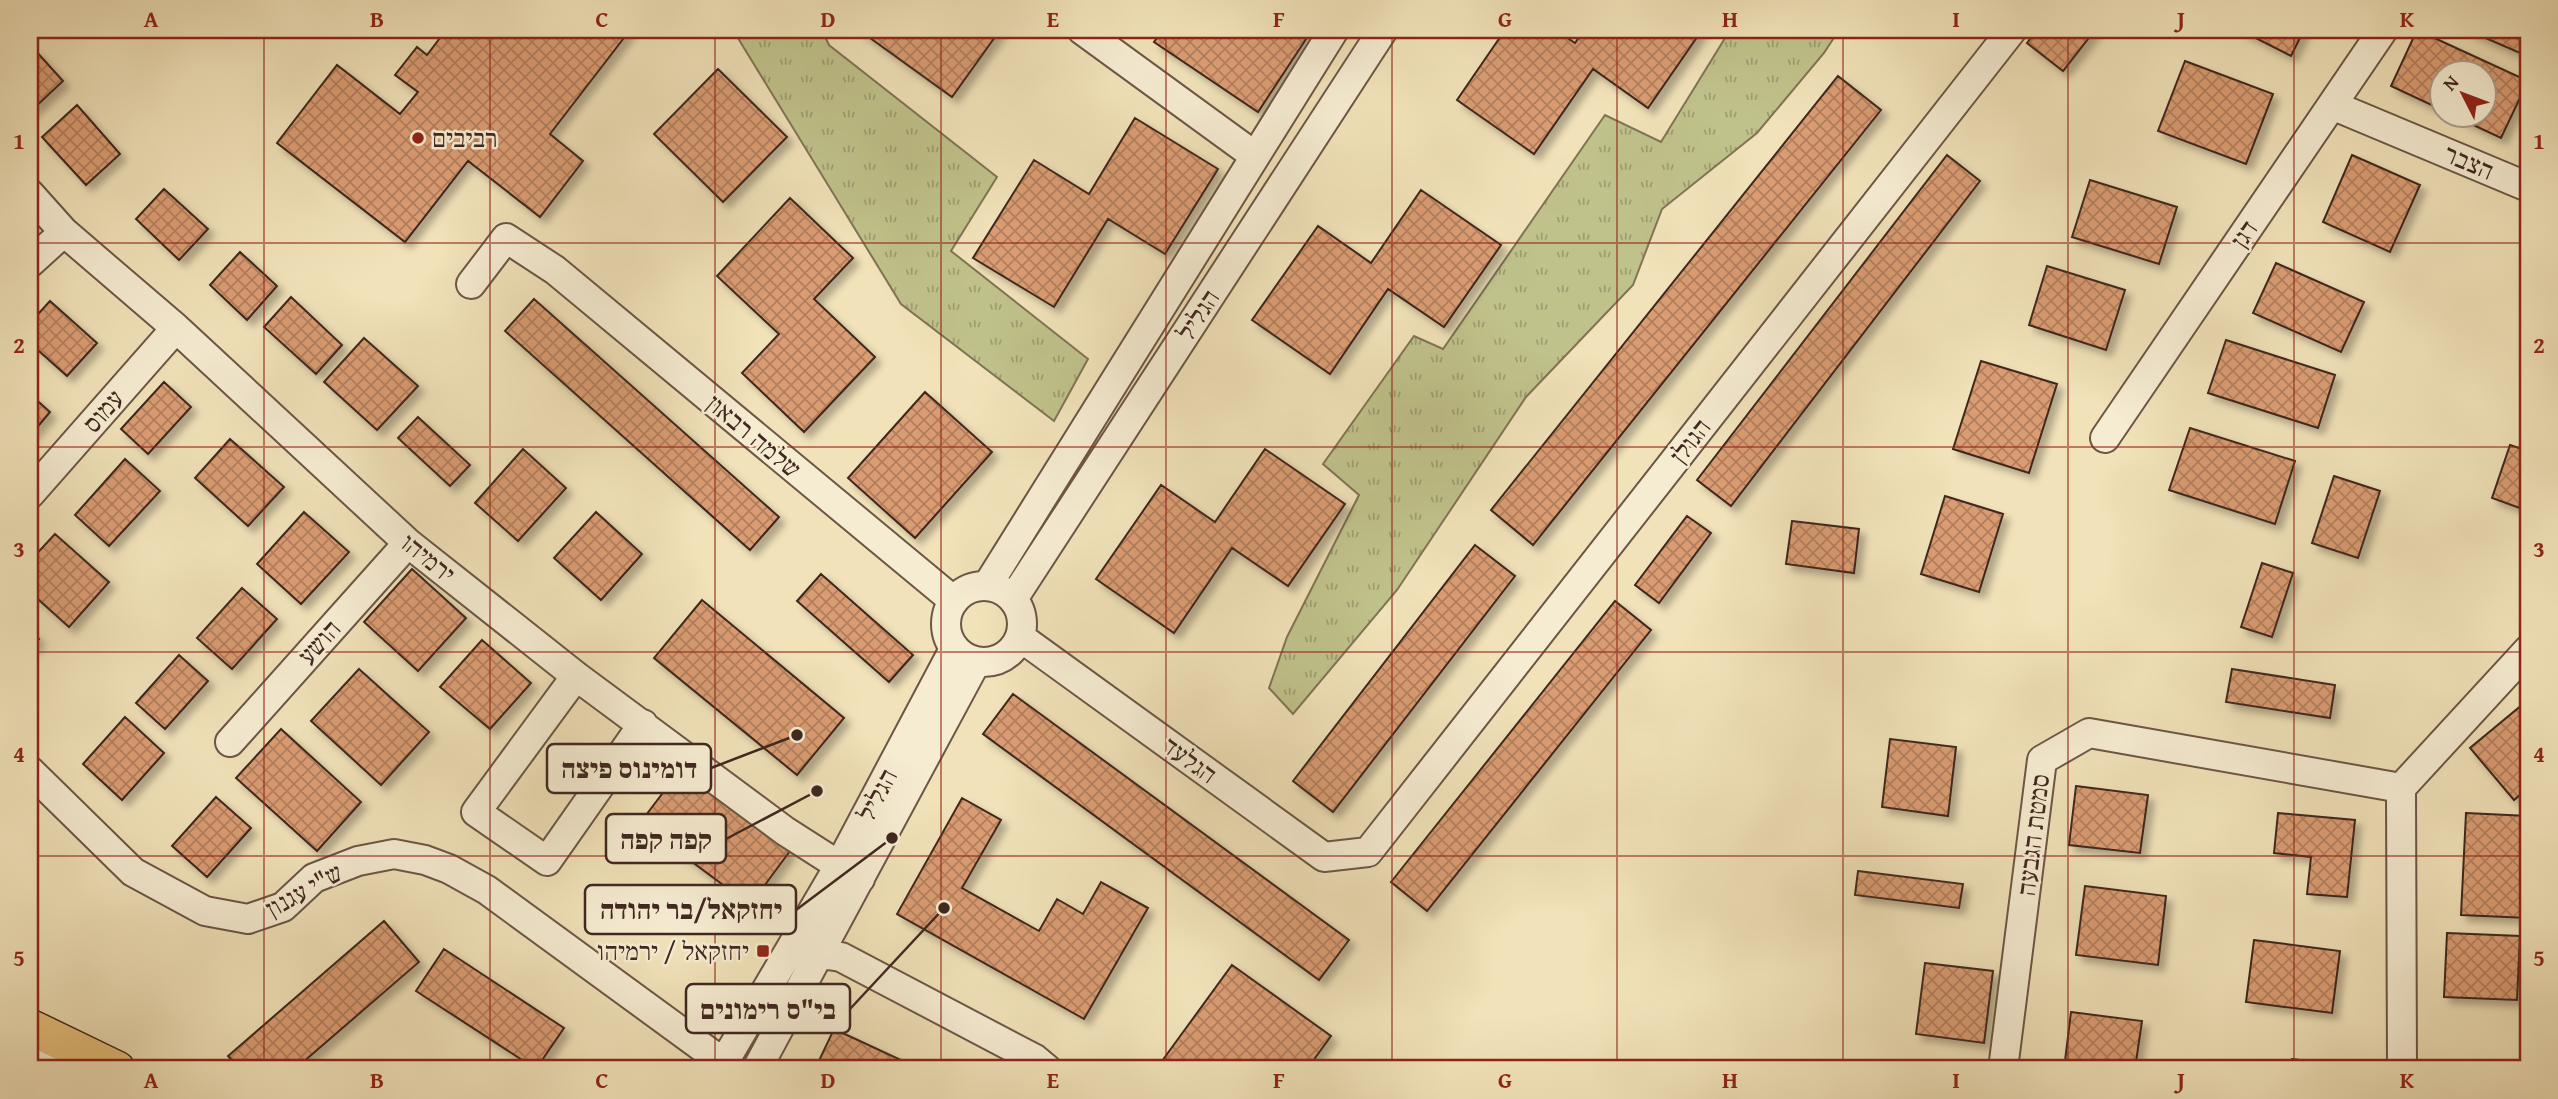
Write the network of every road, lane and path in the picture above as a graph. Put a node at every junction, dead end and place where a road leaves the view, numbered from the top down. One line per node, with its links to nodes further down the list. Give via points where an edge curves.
1 (1083, 30): 7 (street)
2 (1334, 30): 7 (street, הגליל)
3 (1383, 30): 18 (street, הגליל)
4 (2012, 30): 28 (street, הגולן)
5 (2383, 30): 6 (street, דגן)
6 (2332, 105): 8 (street, הצבר); 14 (street, דגן)
7 (1255, 156): 17 (street, הגליל)
8 (2528, 187)
9 (30, 194): 10 (street, ירמיהו)
10 (64, 232): 11 (street); 13 (street, ירמיהו)
11 (30, 264)
12 (471, 284): 19 (street, שלמה רבאון, via 506,238 555,270)
13 (176, 328): 15 (street, עמוס); 16 (street, ירמיהו)
14 (2105, 438)
15 (30, 494)
16 (408, 543): 23 (street, ירמיהו); 25 (street, הושע)
17 (987, 586): 18 (street); 19 (street, via 974,587)
18 (1013, 599): 20 (street, via 1022,617)
19 (954, 601): 22 (street, via 948,612 948,637)
20 (1020, 637): 22 (street, via 1007,655 987,663); 28 (street, הגלעד, via 1324,857)
21 (2528, 650): 27 (street)
22 (965, 655): 29 (street, הגליל)
23 (576, 676): 24 (street, ירמיהו); 24 (street, via 476,812 547,861)
24 (643, 724): 29 (street, ירמיהו, via 785,831)
25 (230, 742)
26 (30, 771): 32 (street, ש"י עגנון, via 133,872 205,911 248,919 283,907 314,878 358,861 394,854 449,869 487,890)
27 (2401, 788): 36 (street, סמטת הגבעה, via 2089,733 2042,760); 37 (street)
28 (1368, 852)
29 (850, 873): 30 (street); 32 (street)
30 (819, 956): 34 (street); 35 (street, via 841,957)
31 (42, 1055): 33 (main road)
32 (725, 1067)
33 (117, 1069)
34 (757, 1069)
35 (1047, 1069)
36 (2003, 1069)
37 (2402, 1069)

